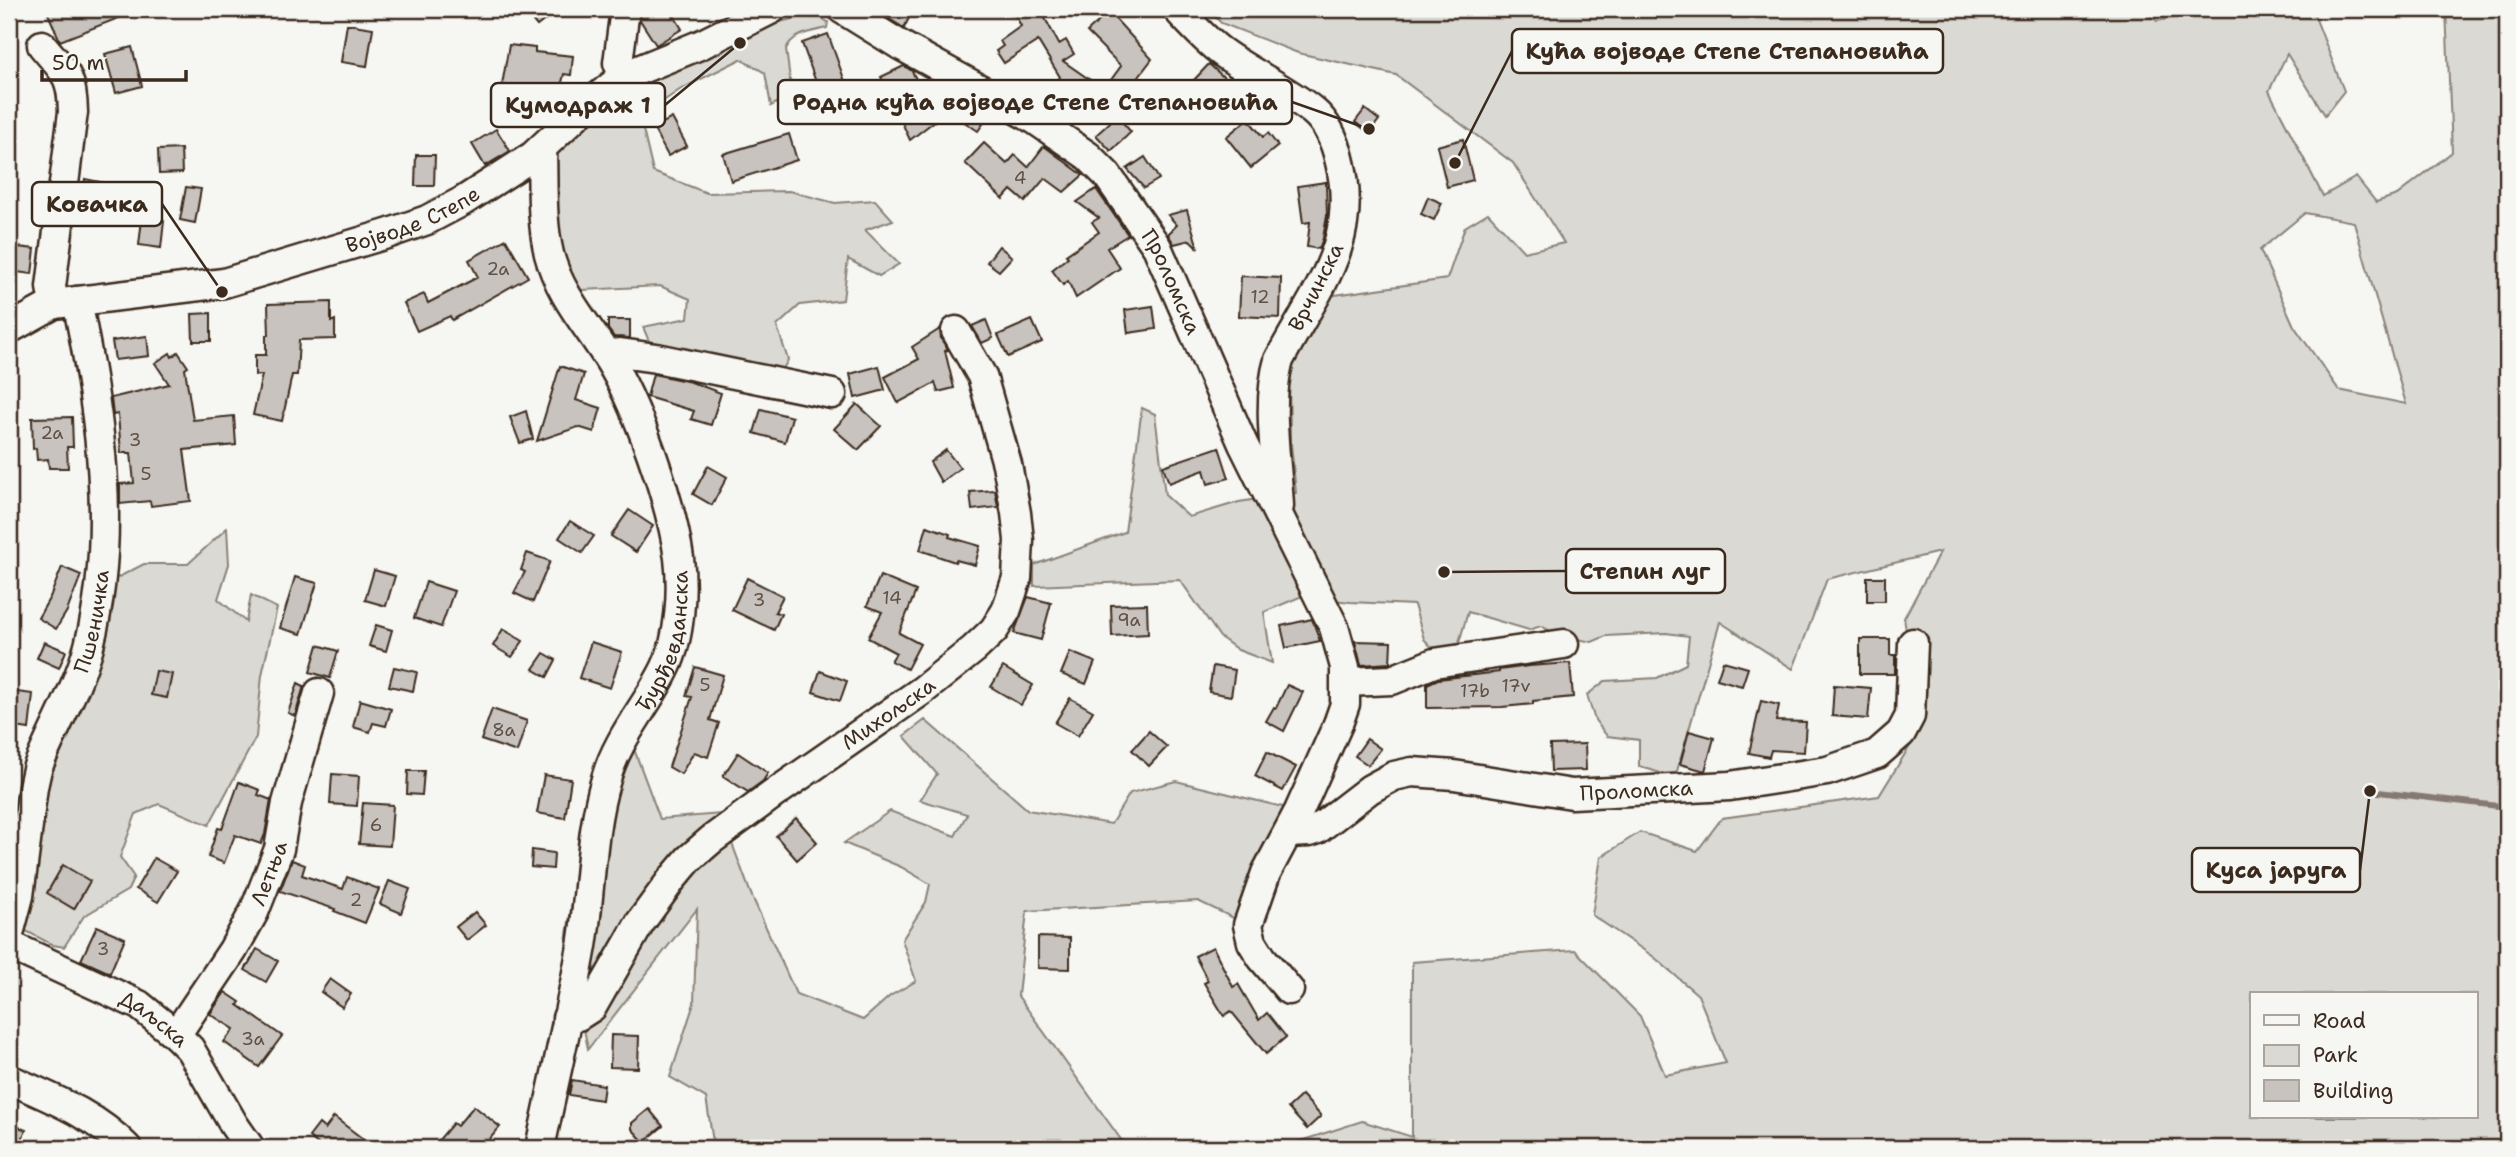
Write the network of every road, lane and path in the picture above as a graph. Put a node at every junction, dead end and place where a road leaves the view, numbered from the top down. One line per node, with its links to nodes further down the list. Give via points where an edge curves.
1 (625, 9): 6 (street, via 618,63)
2 (772, 9): 6 (street, Војводе Степе)
3 (842, 9): 13 (street, Проломска, via 1034,119 1088,156 1107,175 1157,247 1243,444)
4 (1177, 9): 13 (street, Врчинска, via 1220,51 1322,119 1338,153 1346,187 1344,229 1335,258 1275,374 1272,393)
5 (43, 45): 8 (street, Пшеничка, via 70,79 72,91 51,287)
6 (624, 76): 7 (street, Војводе Степе)
7 (542, 148): 8 (street, Војводе Степе, via 463,201 387,234 224,283); 11 (street, Ђурђевданска, via 549,254 564,293)
8 (66, 303): 9 (street, Војводе Степе); 19 (street, Пшеничка, via 94,391 103,514 101,585 88,648 37,769)
9 (9, 329)
10 (956, 331): 22 (street, Михољска, via 982,376 1014,500 1019,558 1006,611 981,643 923,690 775,793 690,859 640,923 592,1007)
11 (607, 356): 12 (street, via 620,353 656,358); 22 (street, Ђурђевданска, via 632,406 663,493 681,582 667,665 606,777)
12 (832, 394)
13 (1279, 513): 16 (street, Проломска, via 1334,627)
14 (1913, 643): 18 (street, Проломска, via 1910,716 1901,733 1877,754 1827,771 1730,786 1572,794 1412,772 1370,789 1318,829)
15 (1564, 644): 16 (street, via 1434,663 1392,680)
16 (1346, 682): 18 (street, Проломска, via 1338,724)
17 (319, 693): 23 (street, Летња, via 287,803 279,849 254,912)
18 (1289, 833): 21 (street, Проломска, via 1266,873 1248,925 1262,958)
19 (9, 934)
20 (9, 945): 23 (street, Даљска, via 139,1005)
21 (1289, 990)
22 (567, 1018): 27 (street, Ђурђевданска)
23 (176, 1035): 26 (street, Даљска, via 190,1049)
24 (9, 1079): 25 (street, via 100,1123)
25 (127, 1148)
26 (250, 1148)
27 (540, 1148)

